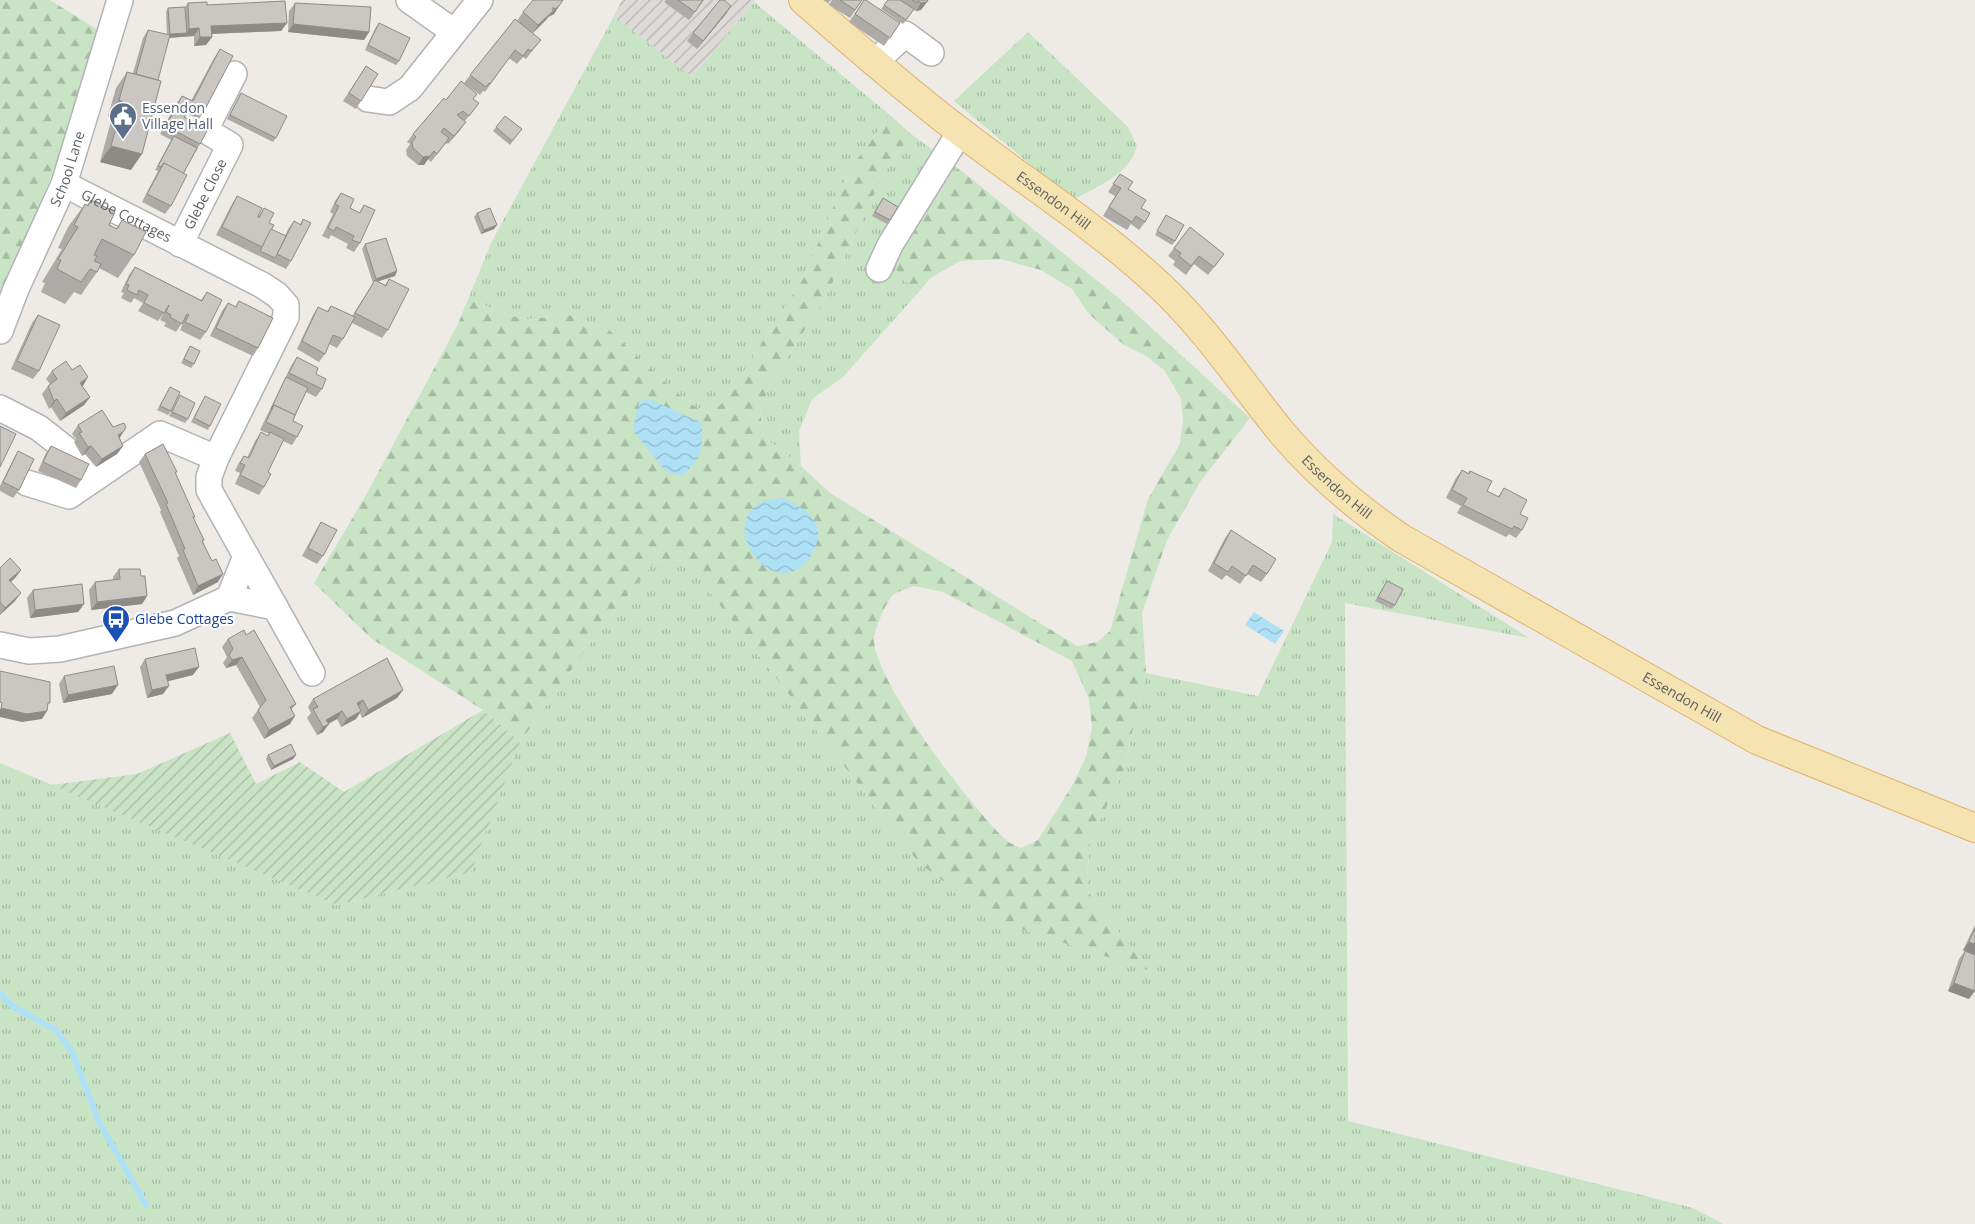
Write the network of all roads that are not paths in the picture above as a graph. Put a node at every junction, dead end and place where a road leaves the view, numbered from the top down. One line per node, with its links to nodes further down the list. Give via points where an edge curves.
1 (120, 0): 11 (street, School Lane)
2 (409, 0): 5 (street)
3 (480, 0): 5 (street)
4 (803, 0): 7 (main road, Essendon Hill)
5 (454, 32): 9 (street, via 410,88 389,102)
6 (931, 53): 7 (street, via 906,34)
7 (874, 63): 10 (main road, Essendon Hill)
8 (234, 74): 12 (street, Glebe Close, via 205,130 230,144)
9 (368, 99)
10 (960, 132): 13 (street, via 890,245); 24 (main road, Essendon Hill, via 1159,284 1204,334 1284,434 1326,481 1360,511 1401,538 1757,740)
11 (64, 184): 12 (street, Glebe Cottages); 14 (street, School Lane)
12 (180, 244): 16 (street, Glebe Cottages, via 262,285 286,304 286,316)
13 (879, 269)
14 (0, 330)
15 (0, 408): 17 (street, via 39,428)
16 (216, 458): 18 (street, via 160,434 68,496); 19 (street, Glebe Cottages, via 209,490)
17 (81, 462)
18 (27, 483)
19 (246, 556): 20 (street); 21 (street, Glebe Cottages)
20 (229, 598): 21 (street); 22 (street, via 176,623 60,649 29,651)
21 (275, 607): 23 (street, Glebe Cottages)
22 (0, 645)
23 (312, 673)
24 (1975, 828)

